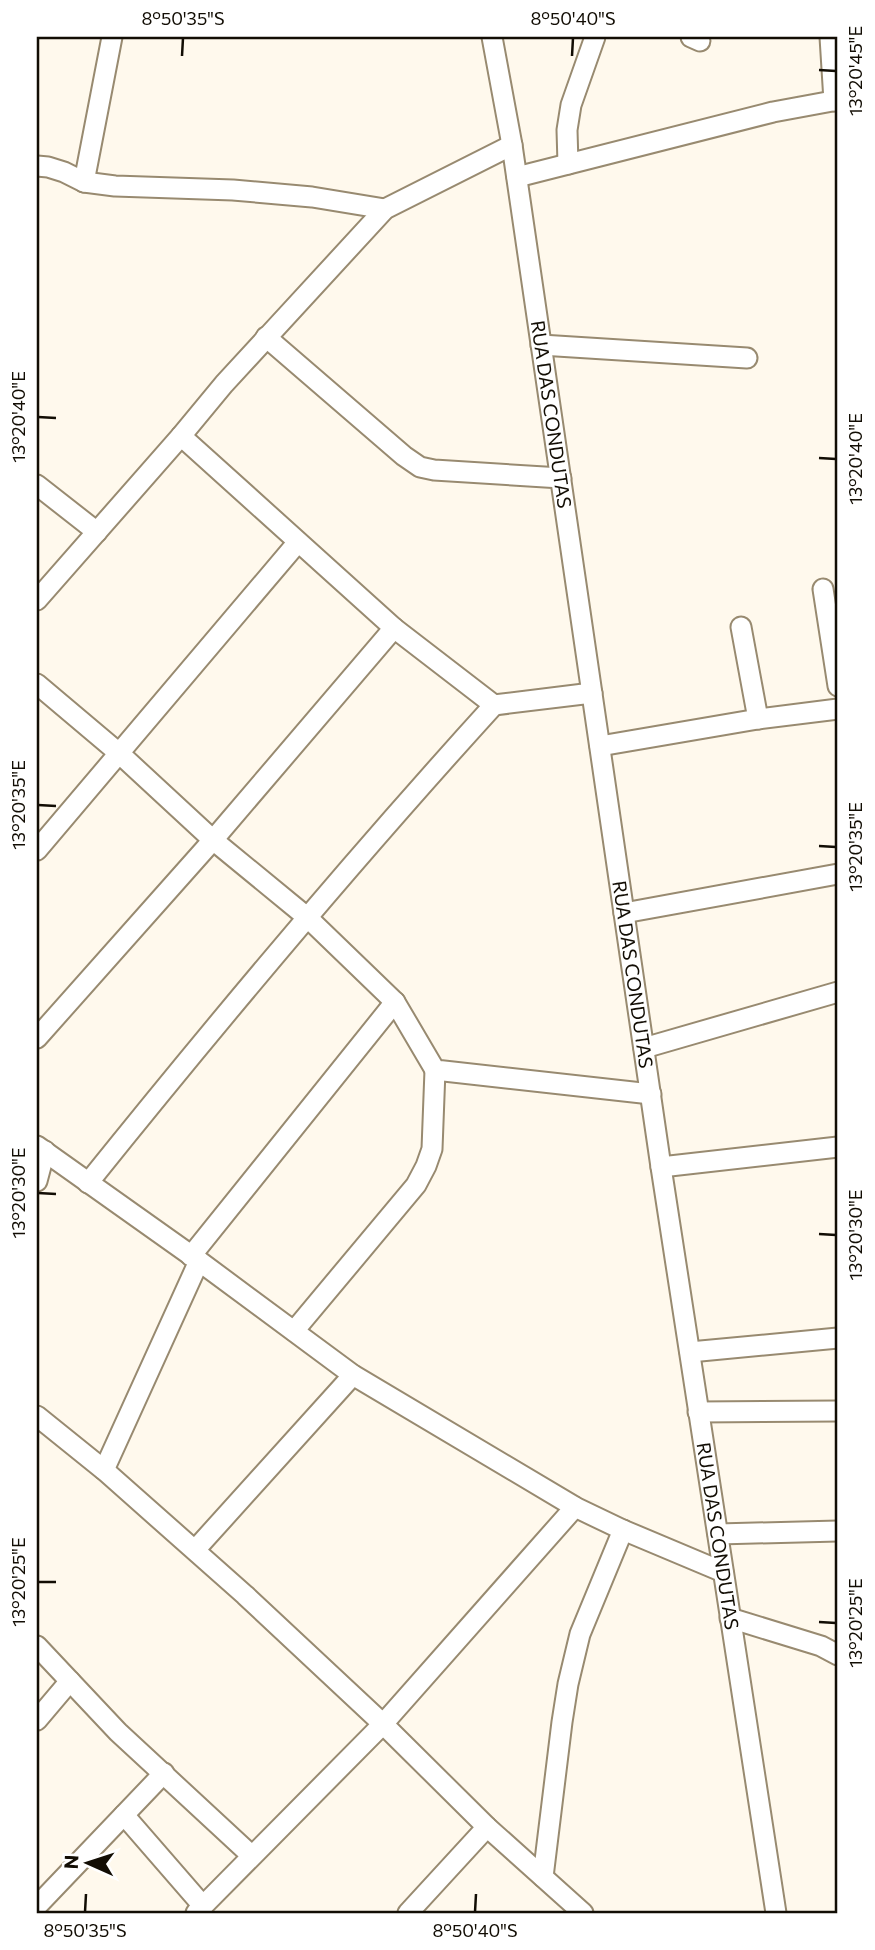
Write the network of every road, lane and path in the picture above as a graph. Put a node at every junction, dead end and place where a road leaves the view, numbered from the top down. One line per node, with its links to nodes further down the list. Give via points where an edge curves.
1 (112, 37): 10 (street)
2 (492, 37): 6 (street, RUA DAS CONDUTAS)
3 (595, 37): 7 (street, via 571,105)
4 (830, 37): 5 (street)
5 (836, 100): 7 (street)
6 (512, 145): 9 (street, RUA DAS CONDUTAS); 11 (street)
7 (568, 164): 9 (street)
8 (37, 166): 10 (street)
9 (517, 177): 13 (street, RUA DAS CONDUTAS)
10 (84, 182): 11 (street, via 312,197)
11 (385, 209): 12 (street)
12 (266, 337): 15 (street); 16 (street, via 420,467)
13 (541, 345): 14 (street); 16 (street, RUA DAS CONDUTAS)
14 (747, 358)
15 (181, 436): 18 (street); 19 (street)
16 (561, 478): 26 (street, RUA DAS CONDUTAS)
17 (37, 485): 18 (street)
18 (97, 532): 21 (street)
19 (299, 542): 23 (street); 31 (street)
20 (822, 589): 25 (street)
21 (37, 600)
22 (741, 627): 29 (street)
23 (394, 628): 27 (street); 32 (street)
24 (37, 684): 31 (street)
25 (838, 686)
26 (592, 693): 27 (street); 30 (street, RUA DAS CONDUTAS)
27 (495, 705): 36 (street)
28 (838, 709): 29 (street)
29 (758, 719): 30 (street)
30 (600, 746): 35 (street, RUA DAS CONDUTAS)
31 (120, 754): 32 (street); 33 (street)
32 (214, 840): 36 (street); 39 (street)
33 (37, 850)
34 (838, 874): 35 (street)
35 (624, 913): 40 (street, RUA DAS CONDUTAS)
36 (308, 918): 38 (street); 47 (street)
37 (838, 992): 40 (street)
38 (395, 1002): 41 (street); 48 (street)
39 (37, 1038)
40 (644, 1048): 42 (street, RUA DAS CONDUTAS)
41 (435, 1070): 42 (street); 49 (street, via 432,1149 416,1185)
42 (651, 1094): 45 (street, RUA DAS CONDUTAS)
43 (838, 1147): 45 (street)
44 (41, 1149): 46 (street); 47 (street)
45 (661, 1167): 51 (street, RUA DAS CONDUTAS)
46 (37, 1181)
47 (88, 1183): 48 (street)
48 (195, 1259): 49 (street); 56 (street)
49 (294, 1331): 52 (street)
50 (838, 1338): 51 (street)
51 (690, 1352): 54 (street, RUA DAS CONDUTAS)
52 (353, 1375): 57 (street); 61 (street)
53 (838, 1411): 54 (street)
54 (698, 1412): 60 (street, RUA DAS CONDUTAS)
55 (37, 1416): 56 (street)
56 (104, 1470): 61 (street)
57 (575, 1507): 58 (street); 68 (street)
58 (623, 1530): 62 (street); 73 (street, via 580,1634 571,1672)
59 (838, 1531): 60 (street)
60 (718, 1534): 62 (street, RUA DAS CONDUTAS)
61 (195, 1550): 68 (street)
62 (723, 1572): 63 (street, RUA DAS CONDUTAS)
63 (730, 1618): 65 (street); 78 (street, RUA DAS CONDUTAS)
64 (37, 1646): 66 (street)
65 (838, 1655)
66 (70, 1681): 67 (street); 69 (street)
67 (37, 1720)
68 (383, 1724): 71 (street); 72 (street)
69 (164, 1773): 70 (street); 72 (street)
70 (124, 1815): 74 (street); 75 (street)
71 (486, 1827): 73 (street); 76 (street)
72 (251, 1855): 75 (street)
73 (543, 1877): 77 (street)
74 (37, 1906)
75 (199, 1910)
76 (408, 1913)
77 (583, 1913)
78 (776, 1913)

